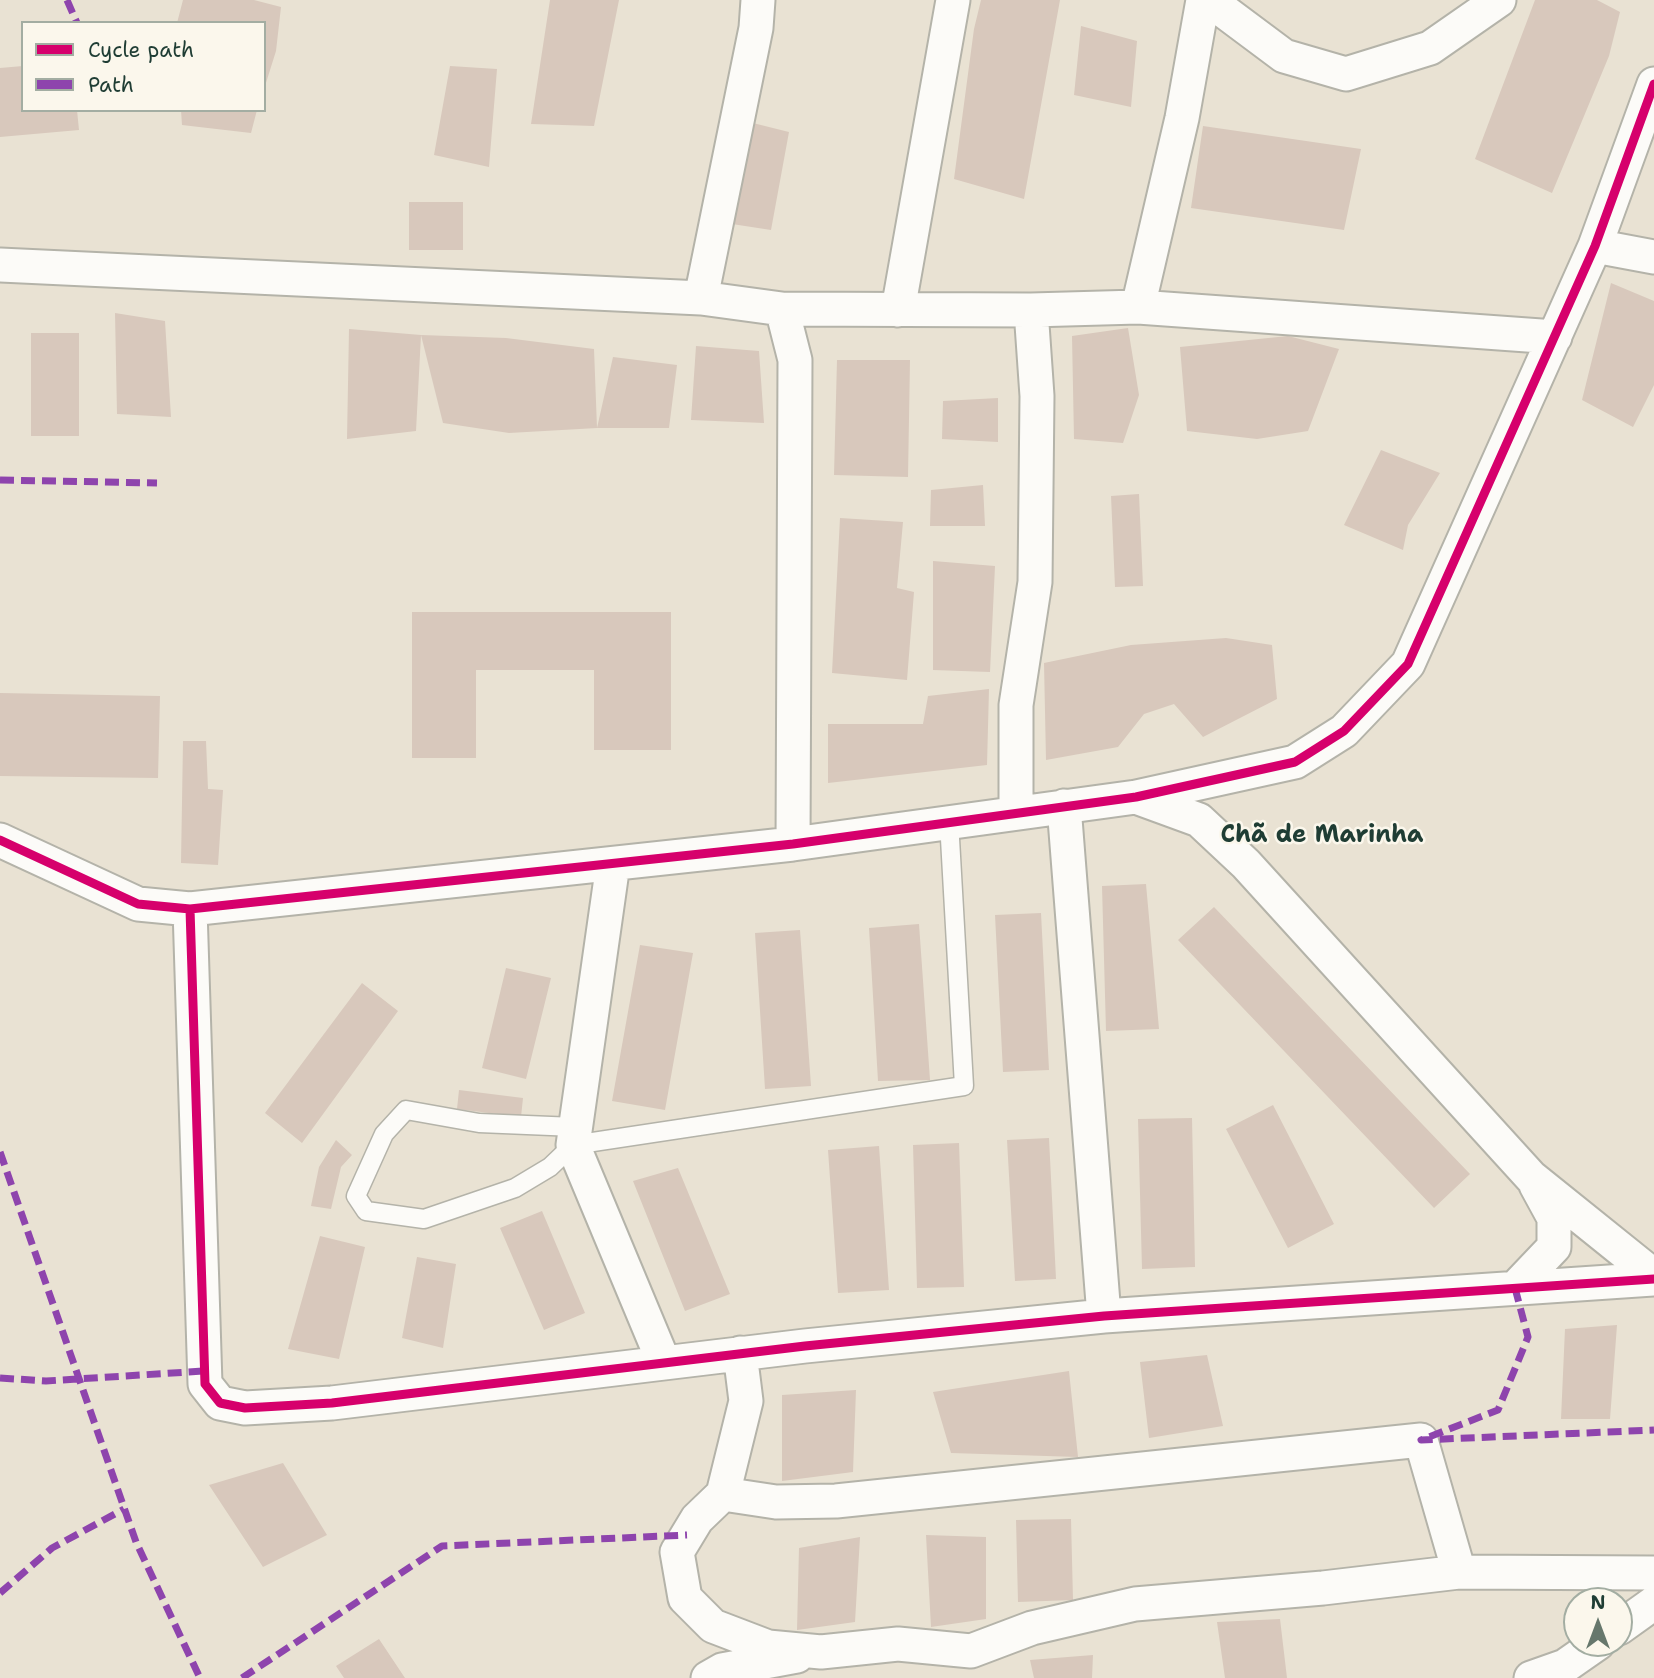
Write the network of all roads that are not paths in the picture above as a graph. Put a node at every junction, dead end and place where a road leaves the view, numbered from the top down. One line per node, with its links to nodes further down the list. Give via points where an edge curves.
1 (758, 0): 10 (street)
2 (953, 0): 13 (street)
3 (1203, 0): 11 (street, via 1182,118)
4 (1209, 0): 5 (street, via 1284,56 1346,74 1430,48)
5 (1499, 0)
6 (1654, 84): 7 (street)
7 (1595, 246): 8 (street); 15 (street)
8 (1654, 257)
9 (0, 265): 10 (street)
10 (701, 298): 12 (street)
11 (1138, 307): 14 (street); 15 (street)
12 (782, 309): 13 (street); 21 (street, via 795,360)
13 (898, 310): 14 (street)
14 (1031, 310): 18 (street, via 1037,396 1035,582 1016,705)
15 (1555, 337): 16 (street, via 1408,664 1376,701 1344,731 1295,762)
16 (1136, 797): 17 (street); 25 (street, via 1199,820 1246,864)
17 (1064, 806): 18 (street); 28 (street)
18 (1016, 812): 19 (street)
19 (949, 821): 21 (street); 24 (lane, via 964,1086)
20 (0, 841): 23 (street, via 138,904)
21 (793, 844): 22 (street)
22 (613, 864): 23 (street); 24 (street)
23 (190, 909): 30 (street, via 205,1384 220,1403 245,1408 332,1403)
24 (574, 1136): 24 (lane, via 406,1110 384,1133 356,1196 366,1211 424,1219 515,1188 550,1167); 30 (street)
25 (1531, 1177): 26 (street); 27 (street, via 1554,1218 1554,1247)
26 (1654, 1278): 27 (street)
27 (1515, 1288): 28 (street)
28 (1104, 1316): 29 (street)
29 (740, 1353): 30 (street); 31 (street, via 746,1401)
30 (664, 1363)
31 (723, 1494): 32 (street, via 776,1502 836,1501 1421,1440); 36 (street, via 697,1519 677,1552 685,1598 713,1626 768,1647)
32 (1459, 1572): 33 (street); 36 (street, via 1135,1604 1032,1628 971,1651 898,1644)
33 (1654, 1573)
34 (1654, 1603): 35 (street)
35 (1633, 1618)
36 (821, 1652): 38 (street, via 722,1671)
37 (1578, 1657): 39 (street)
38 (708, 1678)
39 (1531, 1678)

